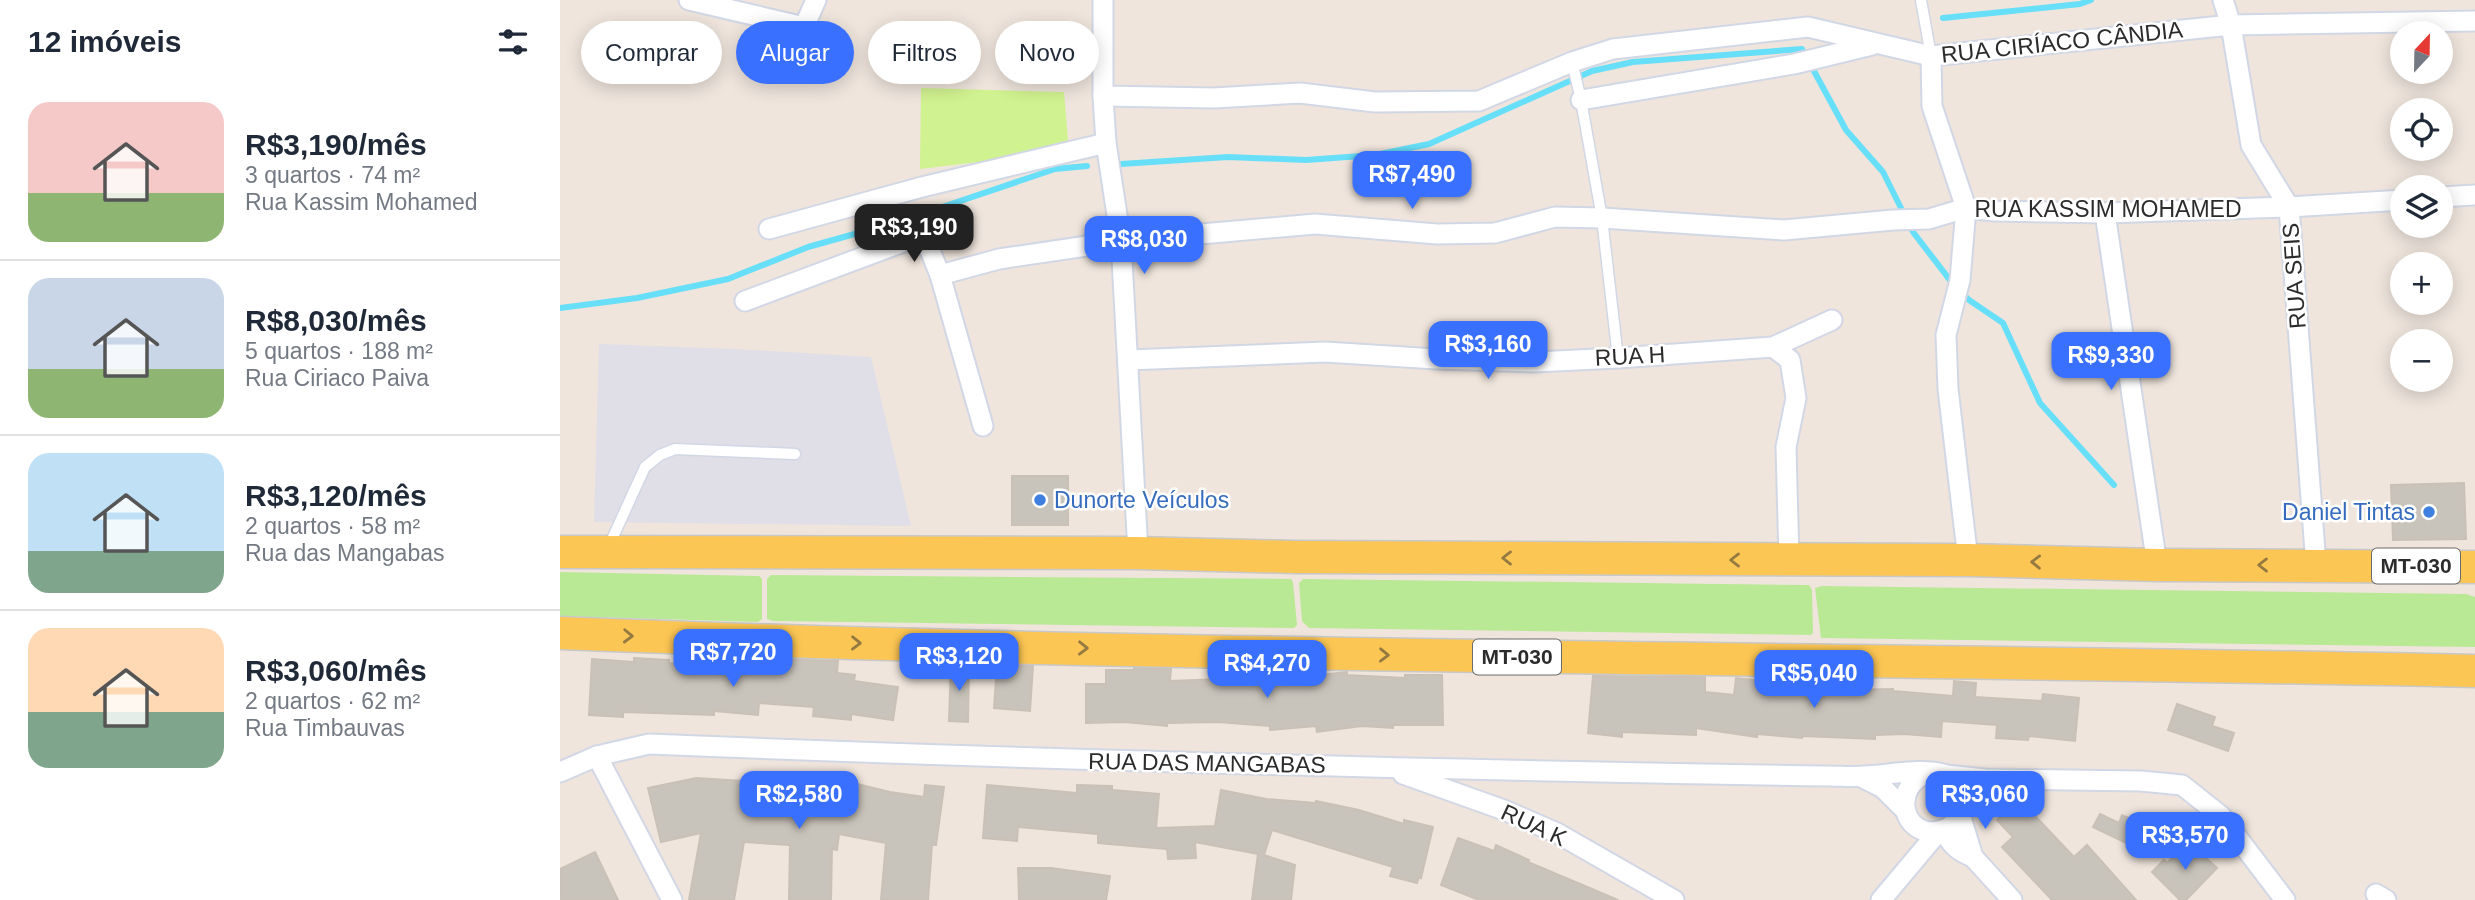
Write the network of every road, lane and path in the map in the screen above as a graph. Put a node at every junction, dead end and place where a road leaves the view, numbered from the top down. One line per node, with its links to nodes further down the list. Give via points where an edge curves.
1 (689, 0): 2 (street, via 804,27)
2 (816, 0)
3 (1103, 0): 12 (street)
4 (1921, 0): 9 (lane)
5 (2223, 0): 7 (street, RUA SEIS)
6 (2475, 20): 7 (street, RUA CIRÍACO CÂNDIA)
7 (2231, 25): 9 (street, RUA CIRÍACO CÂNDIA); 17 (street, RUA SEIS, via 2251,145)
8 (1876, 44): 9 (street, RUA CIRÍACO CÂNDIA); 10 (street, RUA CIRÍACO CÂNDIA, via 1808,27 1613,49); 11 (street, via 1794,64)
9 (1931, 56): 18 (street, via 1932,106)
10 (1572, 64): 11 (lane); 12 (street, RUA CIRÍACO CÂNDIA, via 1479,101 1375,102 1300,93 1214,98)
11 (1578, 92): 20 (lane)
12 (1103, 96): 13 (street)
13 (1106, 143): 21 (street); 22 (street)
14 (2475, 195): 15 (street)
15 (2453, 196)
16 (2390, 201): 17 (street, RUA KASSIM MOHAMED)
17 (2289, 207): 19 (street, RUA KASSIM MOHAMED); 37 (street, RUA SEIS)
18 (1966, 208): 19 (street, RUA KASSIM MOHAMED); 20 (street, RUA KASSIM MOHAMED, via 1929,219 1784,230); 35 (street, via 1960,280 1946,335)
19 (2105, 213): 36 (street)
20 (1602, 218): 22 (street, RUA KASSIM MOHAMED, via 1555,217 1495,233 1437,234 1315,224); 27 (lane)
21 (769, 229)
22 (1121, 241): 23 (street, RUA KASSIM MOHAMED, via 999,259); 28 (street)
23 (940, 275): 24 (street, via 927,243 914,238); 29 (street)
24 (745, 302)
25 (1832, 320): 26 (street, RUA H)
26 (1773, 347): 27 (street, RUA H); 34 (street, via 1790,360 1796,398 1786,447)
27 (1618, 358): 28 (street, RUA H, via 1522,361 1325,352)
28 (1129, 360): 33 (street)
29 (983, 426)
30 (795, 454): 32 (lane, via 676,449 660,455 645,467)
31 (560, 552): 32 (main road, MT-030)
32 (606, 553): 33 (main road, MT-030)
33 (1139, 553): 34 (main road, MT-030, one-way to 33)
34 (1789, 560): 35 (main road, MT-030)
35 (1968, 560): 36 (main road, MT-030, one-way to 35)
36 (2157, 565): 37 (main road, MT-030, one-way to 36)
37 (2316, 565): 38 (main road, MT-030)
38 (2475, 567)
39 (560, 633): 40 (main road, MT-030, one-way to 40, via 1321,654)
40 (2475, 671)
41 (597, 755): 42 (street, RUA DAS MANGABAS, via 649,744); 43 (street, RUA DAS MANGABAS); 52 (street)
42 (1386, 768): 45 (street, RUA DAS MANGABAS); 53 (street, RUA K, via 1557,833)
43 (560, 772)
44 (1938, 773): 45 (street, RUA DAS MANGABAS); 46 (street, RUA DAS MANGABAS); 47 (street, via 1955,781); 48 (street, via 1912,781 1904,800)
45 (1860, 776): 48 (street, via 1883,788)
46 (1985, 779): 47 (street, via 1969,793); 56 (street, RUA DAS MANGABAS, via 2182,785 2221,817)
47 (1962, 808): 49 (street, via 1954,824); 50 (street)
48 (1908, 816): 49 (street, via 1919,828); 51 (street)
49 (1941, 830): 50 (street, via 1958,851); 51 (street)
50 (1973, 857): 55 (street)
51 (1911, 867): 54 (street)
52 (672, 900)
53 (1674, 900)
54 (1881, 900)
55 (2012, 900)
56 (2286, 900)

